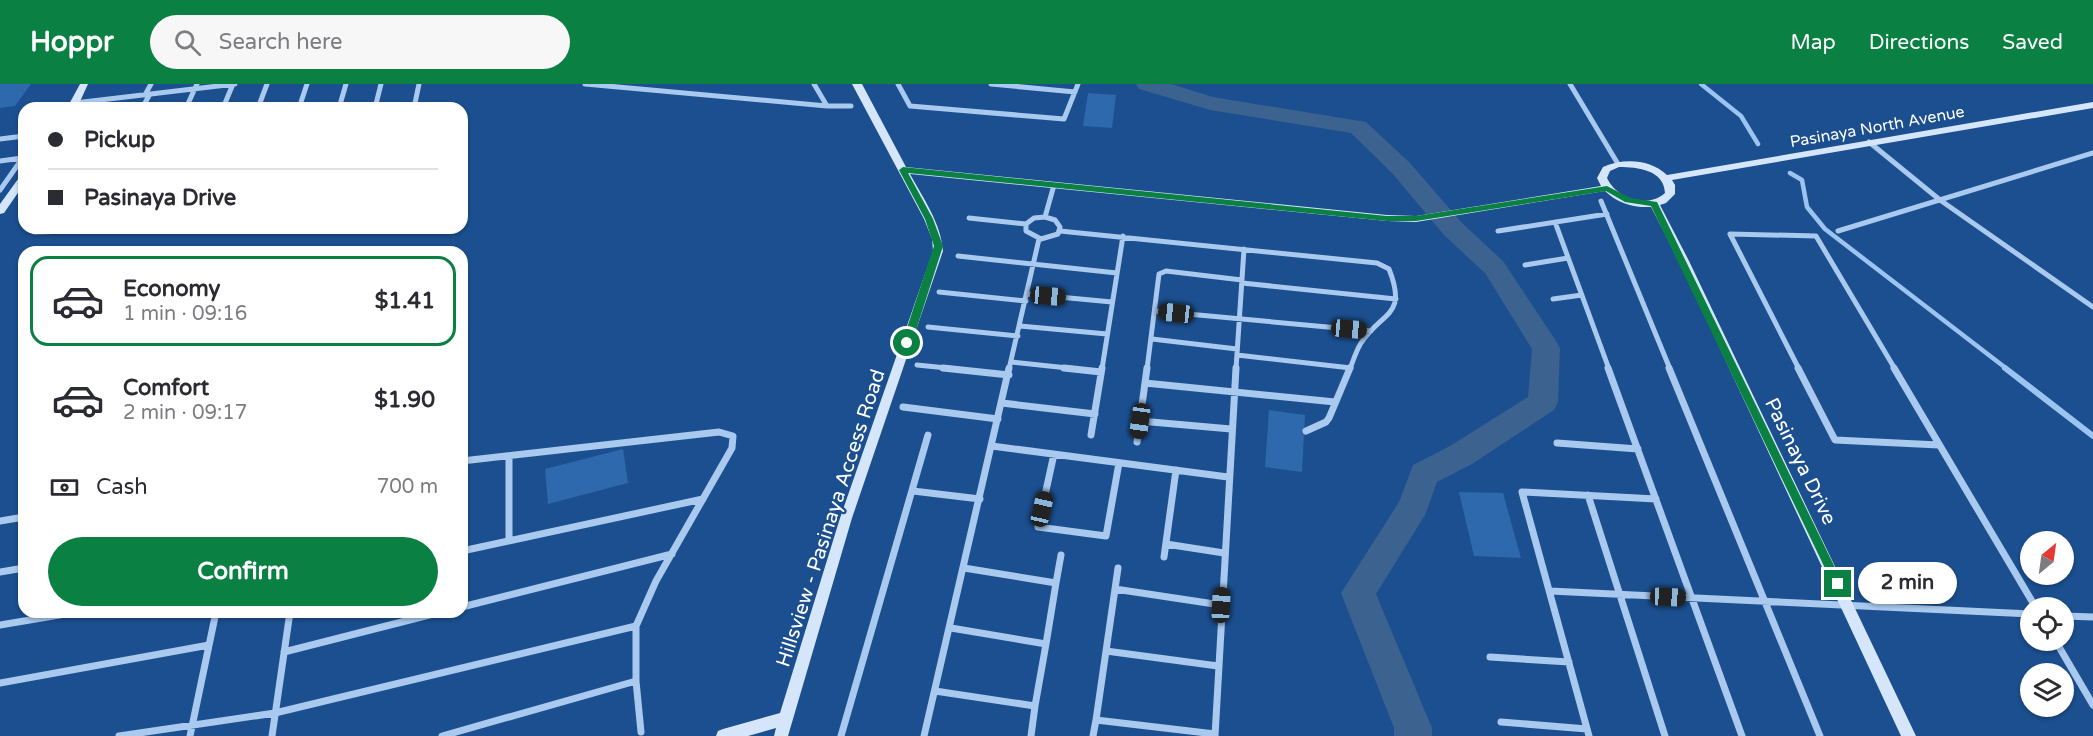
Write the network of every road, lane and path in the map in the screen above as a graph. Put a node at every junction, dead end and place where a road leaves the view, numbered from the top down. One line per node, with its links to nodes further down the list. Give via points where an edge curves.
1 (84, 84): 19 (street)
2 (151, 84): 18 (street)
3 (234, 84): 16 (street); 23 (street)
4 (267, 84): 24 (street)
5 (307, 84): 25 (street)
6 (346, 84): 26 (street)
7 (381, 84): 27 (street)
8 (419, 84): 28 (street)
9 (585, 84): 30 (street)
10 (814, 84): 30 (street)
11 (857, 84): 40 (street, Hillsview - Pasinaya Access Road)
12 (898, 84): 17 (street, via 910,105 1064,119)
13 (991, 84): 17 (street)
14 (1078, 84): 17 (street)
15 (1570, 84): 39 (street)
16 (196, 86): 18 (street); 22 (street)
17 (1075, 92)
18 (148, 94): 20 (street); 21 (street)
19 (75, 102)
20 (94, 102)
21 (145, 102)
22 (189, 102)
23 (226, 102)
24 (260, 102)
25 (301, 102)
26 (341, 102)
27 (376, 102)
28 (415, 102)
29 (2093, 105): 34 (street, Pasinaya North Avenue)
30 (827, 106): 31 (street)
31 (852, 106)
32 (18, 137): 33 (street)
33 (0, 139)
34 (1869, 142): 41 (street, Pasinaya North Avenue); 47 (street)
35 (2093, 153): 47 (street)
36 (18, 158): 37 (street)
37 (0, 161)
38 (18, 164): 42 (street)
39 (1618, 164): 41 (street, via 1644,166); 45 (street, via 1603,173)
40 (903, 170): 43 (street); 165 (street, Hillsview - Pasinaya Access Road, via 929,219 938,251 846,518)
41 (1665, 178): 49 (street, via 1670,194)
42 (3, 183): 46 (street)
43 (1054, 185): 45 (street, via 1416,219); 52 (street)
44 (18, 186): 50 (street)
45 (1607, 188): 49 (street, via 1628,201)
46 (0, 190)
47 (1940, 200): 58 (street); 73 (street)
48 (1602, 201): 51 (street)
49 (1654, 204): 140 (street, Pasinaya Drive)
50 (0, 211)
51 (1607, 214): 54 (street); 137 (street)
52 (1046, 217): 55 (street, via 1034,218); 56 (street, via 1059,223)
53 (969, 218): 55 (street)
54 (1555, 222): 57 (street); 63 (street)
55 (1026, 224): 60 (street, via 1026,231)
56 (1060, 231): 59 (street); 60 (street)
57 (1498, 231)
58 (1838, 231)
59 (1123, 236): 61 (street); 66 (street)
60 (1039, 239): 64 (street)
61 (1244, 249): 67 (street); 71 (street, via 1377,262 1389,269 1397,289)
62 (958, 256): 64 (street)
63 (1568, 258): 65 (street); 69 (street)
64 (1035, 264): 66 (street); 70 (street)
65 (1525, 265)
66 (1117, 273): 74 (street)
67 (1242, 281): 71 (street); 76 (street, via 1162,272); 77 (street)
68 (939, 292): 70 (street)
69 (1582, 296): 72 (street); 106 (street)
70 (1027, 298): 74 (street); 78 (street)
71 (1396, 299): 80 (street, via 1388,316)
72 (1553, 300)
73 (2090, 301): 75 (street)
74 (1112, 302): 81 (street)
75 (2093, 307)
76 (1155, 311): 77 (street); 83 (street)
77 (1239, 319): 80 (street); 84 (street)
78 (1020, 326): 81 (street); 82 (street)
79 (928, 327): 82 (street)
80 (1371, 331): 87 (street, via 1361,343)
81 (1107, 334): 88 (street)
82 (1018, 336): 85 (street)
83 (1152, 339): 84 (street); 90 (street)
84 (1237, 352): 87 (street); 91 (street)
85 (1012, 362): 88 (street); 89 (street)
86 (916, 365): 89 (street)
87 (1351, 368): 92 (street)
88 (1101, 372): 95 (street)
89 (1009, 375): 93 (street)
90 (1145, 383): 91 (street); 97 (street)
91 (1234, 391): 92 (street); 98 (street)
92 (1335, 402): 99 (street, via 1326,422)
93 (1002, 403): 95 (street); 96 (street)
94 (903, 407): 96 (street)
95 (1095, 414): 101 (street)
96 (998, 419): 105 (street)
97 (1140, 421): 98 (street); 102 (street)
98 (1231, 429): 112 (street)
99 (1306, 431)
100 (928, 435): 113 (street)
101 (1091, 435)
102 (1137, 442)
103 (1557, 443): 106 (street)
104 (1940, 445): 104 (street, via 1835,440 1730,234 1816,236); 135 (street)
105 (992, 446): 107 (street); 116 (street)
106 (1638, 449): 117 (street)
107 (1054, 454): 110 (street); 110 (street, via 1038,527 1106,536)
108 (509, 456): 109 (street); 115 (street, via 726,433 733,436 732,448); 120 (street)
109 (468, 460)
110 (1119, 463): 111 (street)
111 (1176, 470): 112 (street); 121 (street)
112 (1228, 477): 123 (street)
113 (913, 490): 116 (street); 178 (street)
114 (1588, 495): 117 (street); 133 (street, via 1522,492); 134 (street)
115 (703, 499): 120 (street); 124 (street)
116 (980, 499): 127 (street)
117 (1656, 499): 136 (street)
118 (18, 518): 119 (street)
119 (0, 521)
120 (509, 541): 122 (street)
121 (1166, 544): 123 (street); 126 (street)
122 (468, 550)
123 (1224, 553): 139 (street)
124 (672, 554): 138 (street); 149 (street)
125 (1061, 555): 131 (street)
126 (1164, 557)
127 (964, 568): 131 (street); 150 (street)
128 (1118, 568): 132 (street)
129 (18, 569): 130 (street)
130 (0, 572)
131 (1056, 583): 151 (street)
132 (1115, 589): 139 (street); 153 (street)
133 (1550, 591): 134 (street); 157 (street)
134 (1620, 594): 136 (street); 182 (street)
135 (2030, 597)
136 (1692, 598): 137 (street); 183 (street)
137 (1765, 601): 140 (street); 184 (street)
138 (468, 605)
139 (1221, 605): 158 (street)
140 (1848, 605): 141 (street); 185 (street, Pasinaya Drive)
141 (2020, 613)
142 (2074, 616): 143 (street)
143 (2093, 617)
144 (41, 618): 148 (street)
145 (215, 618): 152 (street)
146 (289, 618): 155 (street)
147 (417, 618): 155 (street)
148 (0, 625)
149 (636, 626): 159 (street); 164 (street)
150 (951, 628): 151 (street); 161 (street)
151 (1046, 644): 163 (street)
152 (209, 645): 160 (street); 168 (street)
153 (1106, 651): 158 (street); 166 (street)
154 (2061, 651): 162 (street)
155 (284, 652): 164 (street)
156 (1490, 657): 157 (street)
157 (1569, 662): 170 (street)
158 (1218, 666): 171 (street)
159 (636, 681): 169 (street); 175 (street)
160 (0, 683)
161 (935, 691): 163 (street); 179 (street)
162 (2093, 705)
163 (1035, 706): 180 (street)
164 (275, 713): 168 (street); 174 (street)
165 (787, 718): 176 (street); 177 (street, Hillsview - Pasinaya Access Road)
166 (1096, 720): 171 (street); 181 (street)
167 (1501, 722): 170 (street)
168 (192, 724): 172 (street); 173 (street)
169 (641, 732)
170 (1588, 732)
171 (1215, 735)
172 (119, 736)
173 (189, 736)
174 (272, 736)
175 (442, 736)
176 (723, 736)
177 (781, 736)
178 (841, 736)
179 (924, 736)
180 (1030, 736)
181 (1093, 736)
182 (1665, 736)
183 (1742, 736)
184 (1820, 736)
185 (1909, 736)

